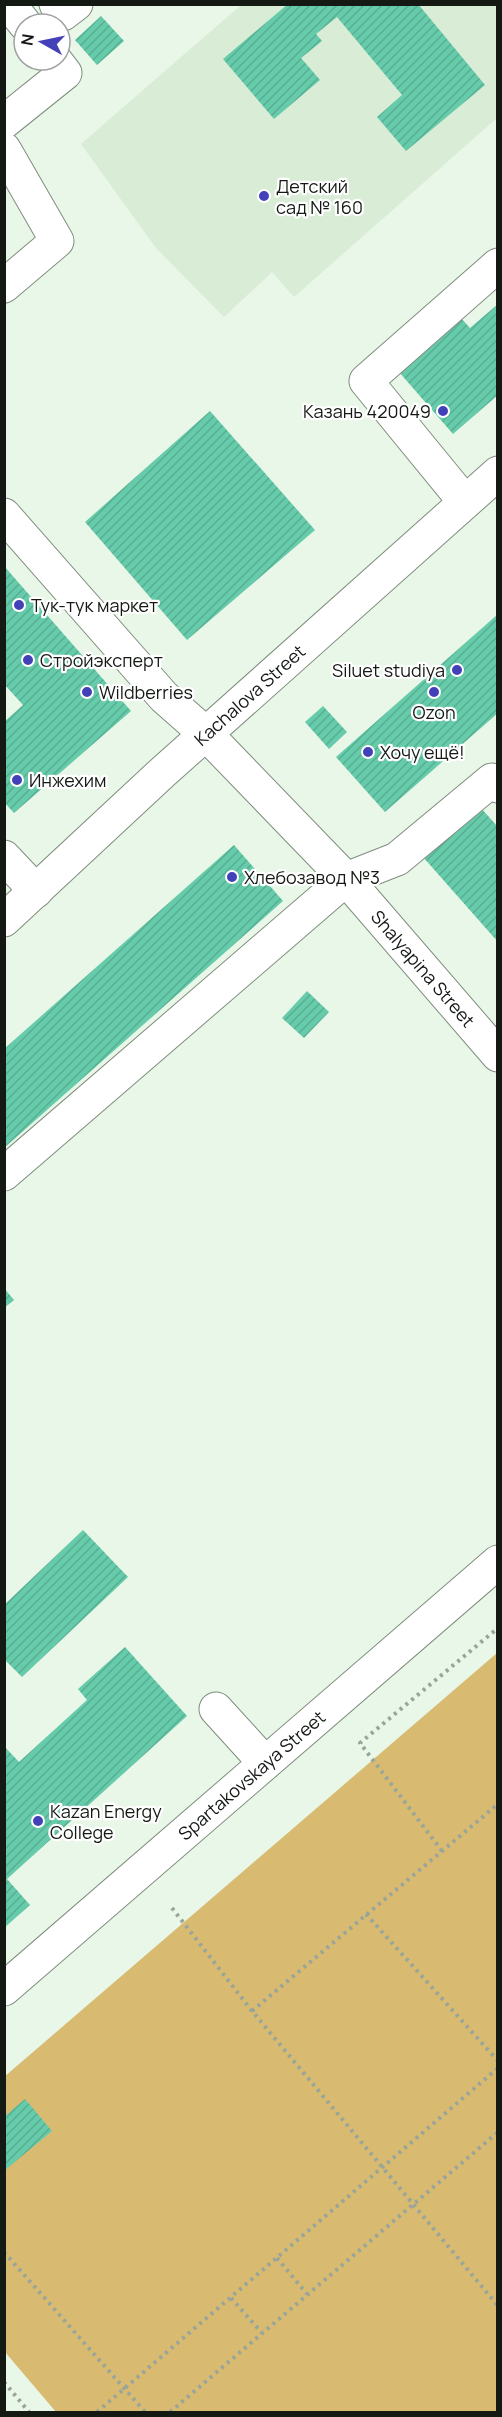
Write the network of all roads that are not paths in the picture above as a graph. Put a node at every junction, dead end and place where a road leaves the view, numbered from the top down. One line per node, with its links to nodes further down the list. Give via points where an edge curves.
1 (56, 4): 2 (street, via 63,14)
2 (76, 4)
3 (64, 72): 4 (street)
4 (4, 122)
5 (4, 149): 7 (street, via 57,241)
6 (498, 265): 9 (street, via 366,381)
7 (4, 286)
8 (498, 473): 9 (street, Kachalova Street)
9 (465, 502): 11 (street, Kachalova Street)
10 (7, 524): 11 (street, Shalyapina Street, via 164,698)
11 (206, 734): 14 (street, Shalyapina Street); 15 (street, Kachalova Street)
12 (496, 780): 14 (street, via 397,859)
13 (4, 857): 15 (street)
14 (346, 879): 17 (street, Shalyapina Street); 18 (street)
15 (36, 891): 16 (street, Kachalova Street)
16 (4, 920)
17 (498, 1055)
18 (4, 1174)
19 (498, 1562): 21 (street, Spartakovskaya Street)
20 (216, 1709): 21 (street)
21 (265, 1763): 22 (street, Spartakovskaya Street)
22 (4, 1989)

